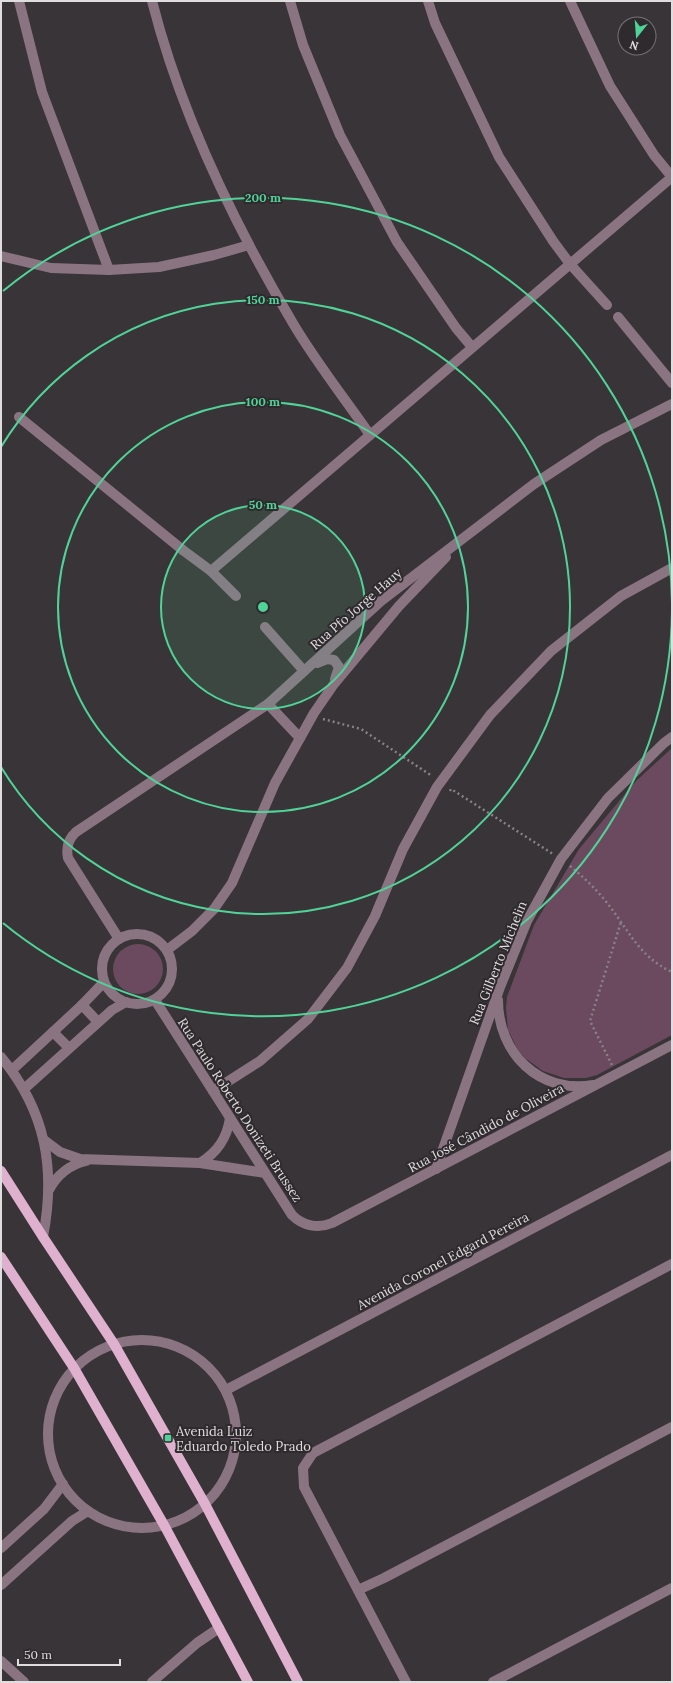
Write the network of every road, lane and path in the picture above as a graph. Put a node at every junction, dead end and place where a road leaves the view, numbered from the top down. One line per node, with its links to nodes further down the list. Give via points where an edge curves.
1 (19, 1): 10 (street, via 42,92)
2 (152, 1): 7 (street, via 158,26 191,120)
3 (290, 1): 13 (street, via 302,45 344,142 397,242)
4 (428, 1): 9 (street, via 435,23 498,157)
5 (570, 1): 6 (street, via 610,86 654,155)
6 (672, 177): 9 (street)
7 (249, 244): 10 (street, via 159,267); 17 (street, via 295,326)
8 (1, 256): 10 (street, via 51,268)
9 (570, 264): 11 (street); 13 (street)
10 (109, 270)
11 (607, 305)
12 (618, 317): 14 (street)
13 (472, 347): 17 (street)
14 (672, 383)
15 (672, 404): 18 (street, Rua Pfo Jorge Hauy, via 601,440 534,484)
16 (19, 416): 20 (street, via 184,552)
17 (370, 434): 20 (street)
18 (470, 532): 23 (street, Rua Pfo Jorge Hauy, via 381,601); 24 (street, via 399,606)
19 (672, 568): 47 (street, via 621,596 551,651 490,715 437,787 404,849 376,916 347,968 308,1019 260,1061)
20 (211, 571): 21 (street)
21 (236, 596)
22 (265, 627): 23 (street)
23 (304, 671): 24 (street, via 323,660 334,660 340,667); 25 (street, Rua Pfo Jorge Hauy)
24 (334, 684): 27 (street)
25 (268, 704): 27 (street); 30 (street, Rua Pfo Jorge Hauy, via 70,838 67,846 70,862)
26 (672, 737): 28 (street, Rua Gilberto Michelin, via 608,798)
27 (300, 738): 31 (street, via 275,783 232,883 203,920)
28 (561, 859): 29 (path, via 584,877 604,898); 34 (street, Rua Gilberto Michelin, via 526,921)
29 (621, 922): 32 (path, via 641,951 652,961); 44 (path, via 590,1021)
30 (119, 939): 31 (street, via 129,935 145,935 160,942); 33 (street, via 106,953 102,972)
31 (167, 950): 35 (street, via 172,963 172,978 163,994)
32 (672, 972)
33 (104, 982): 36 (street, via 117,998); 37 (street)
34 (500, 987): 45 (street, via 498,1014 501,1028 513,1053 522,1063 545,1079 558,1083 571,1086); 53 (street, Rua Gilberto Michelin)
35 (155, 1000): 36 (street, via 146,1004); 47 (street, Rua Paulo Roberto Donizeti Brussez)
36 (126, 1002): 38 (street)
37 (82, 1004): 38 (street); 39 (street)
38 (98, 1022): 41 (street)
39 (53, 1032): 41 (street); 43 (street)
40 (672, 1045): 44 (street, Rua José Cândido de Oliveira)
41 (69, 1048): 46 (street)
42 (1, 1057): 43 (street)
43 (12, 1070): 46 (street)
44 (617, 1074): 45 (street, Rua José Cândido de Oliveira)
45 (599, 1084): 53 (street, Rua José Cândido de Oliveira)
46 (24, 1089): 49 (street, via 36,1114)
47 (213, 1091): 48 (street, Rua Paulo Roberto Donizeti Brussez)
48 (230, 1118): 52 (street, via 226,1136 221,1144); 55 (street, Rua Paulo Roberto Donizeti Brussez)
49 (44, 1140): 51 (street, via 70,1156); 56 (street)
50 (672, 1156): 63 (street, Avenida Coronel Edgard Pereira)
51 (90, 1160): 52 (street); 56 (street, via 66,1170 53,1182)
52 (200, 1163): 55 (street)
53 (436, 1169): 57 (street, Rua José Cândido de Oliveira, via 332,1223)
54 (1, 1171): 58 (main road)
55 (265, 1173): 57 (street, Rua Paulo Roberto Donizeti Brussez, via 292,1215)
56 (49, 1190): 58 (street)
57 (311, 1226)
58 (43, 1237): 61 (main road)
59 (1, 1257): 62 (main road)
60 (672, 1264): 72 (street, via 313,1453 303,1468 304,1487)
61 (114, 1344): 62 (street); 63 (street, via 135,1340 157,1341 178,1347 197,1357 213,1372); 66 (main road)
62 (74, 1368): 65 (street, via 57,1394 48,1424 50,1455); 68 (main road)
63 (226, 1390): 66 (street, via 235,1416 235,1451 229,1470 219,1488)
64 (672, 1427): 72 (street)
65 (63, 1484): 67 (street, via 74,1499); 69 (street, via 44,1509)
66 (205, 1504): 68 (street); 78 (main road)
67 (88, 1511): 68 (street, via 124,1526 144,1528); 70 (street, via 72,1521)
68 (164, 1525): 73 (main road)
69 (1, 1548)
70 (1, 1585)
71 (672, 1588): 80 (street)
72 (358, 1590): 79 (street)
73 (219, 1628): 76 (street, via 197,1643); 77 (main road)
74 (1, 1661): 75 (street)
75 (24, 1682)
76 (152, 1682)
77 (248, 1682)
78 (298, 1682)
79 (406, 1682)
80 (493, 1682)

